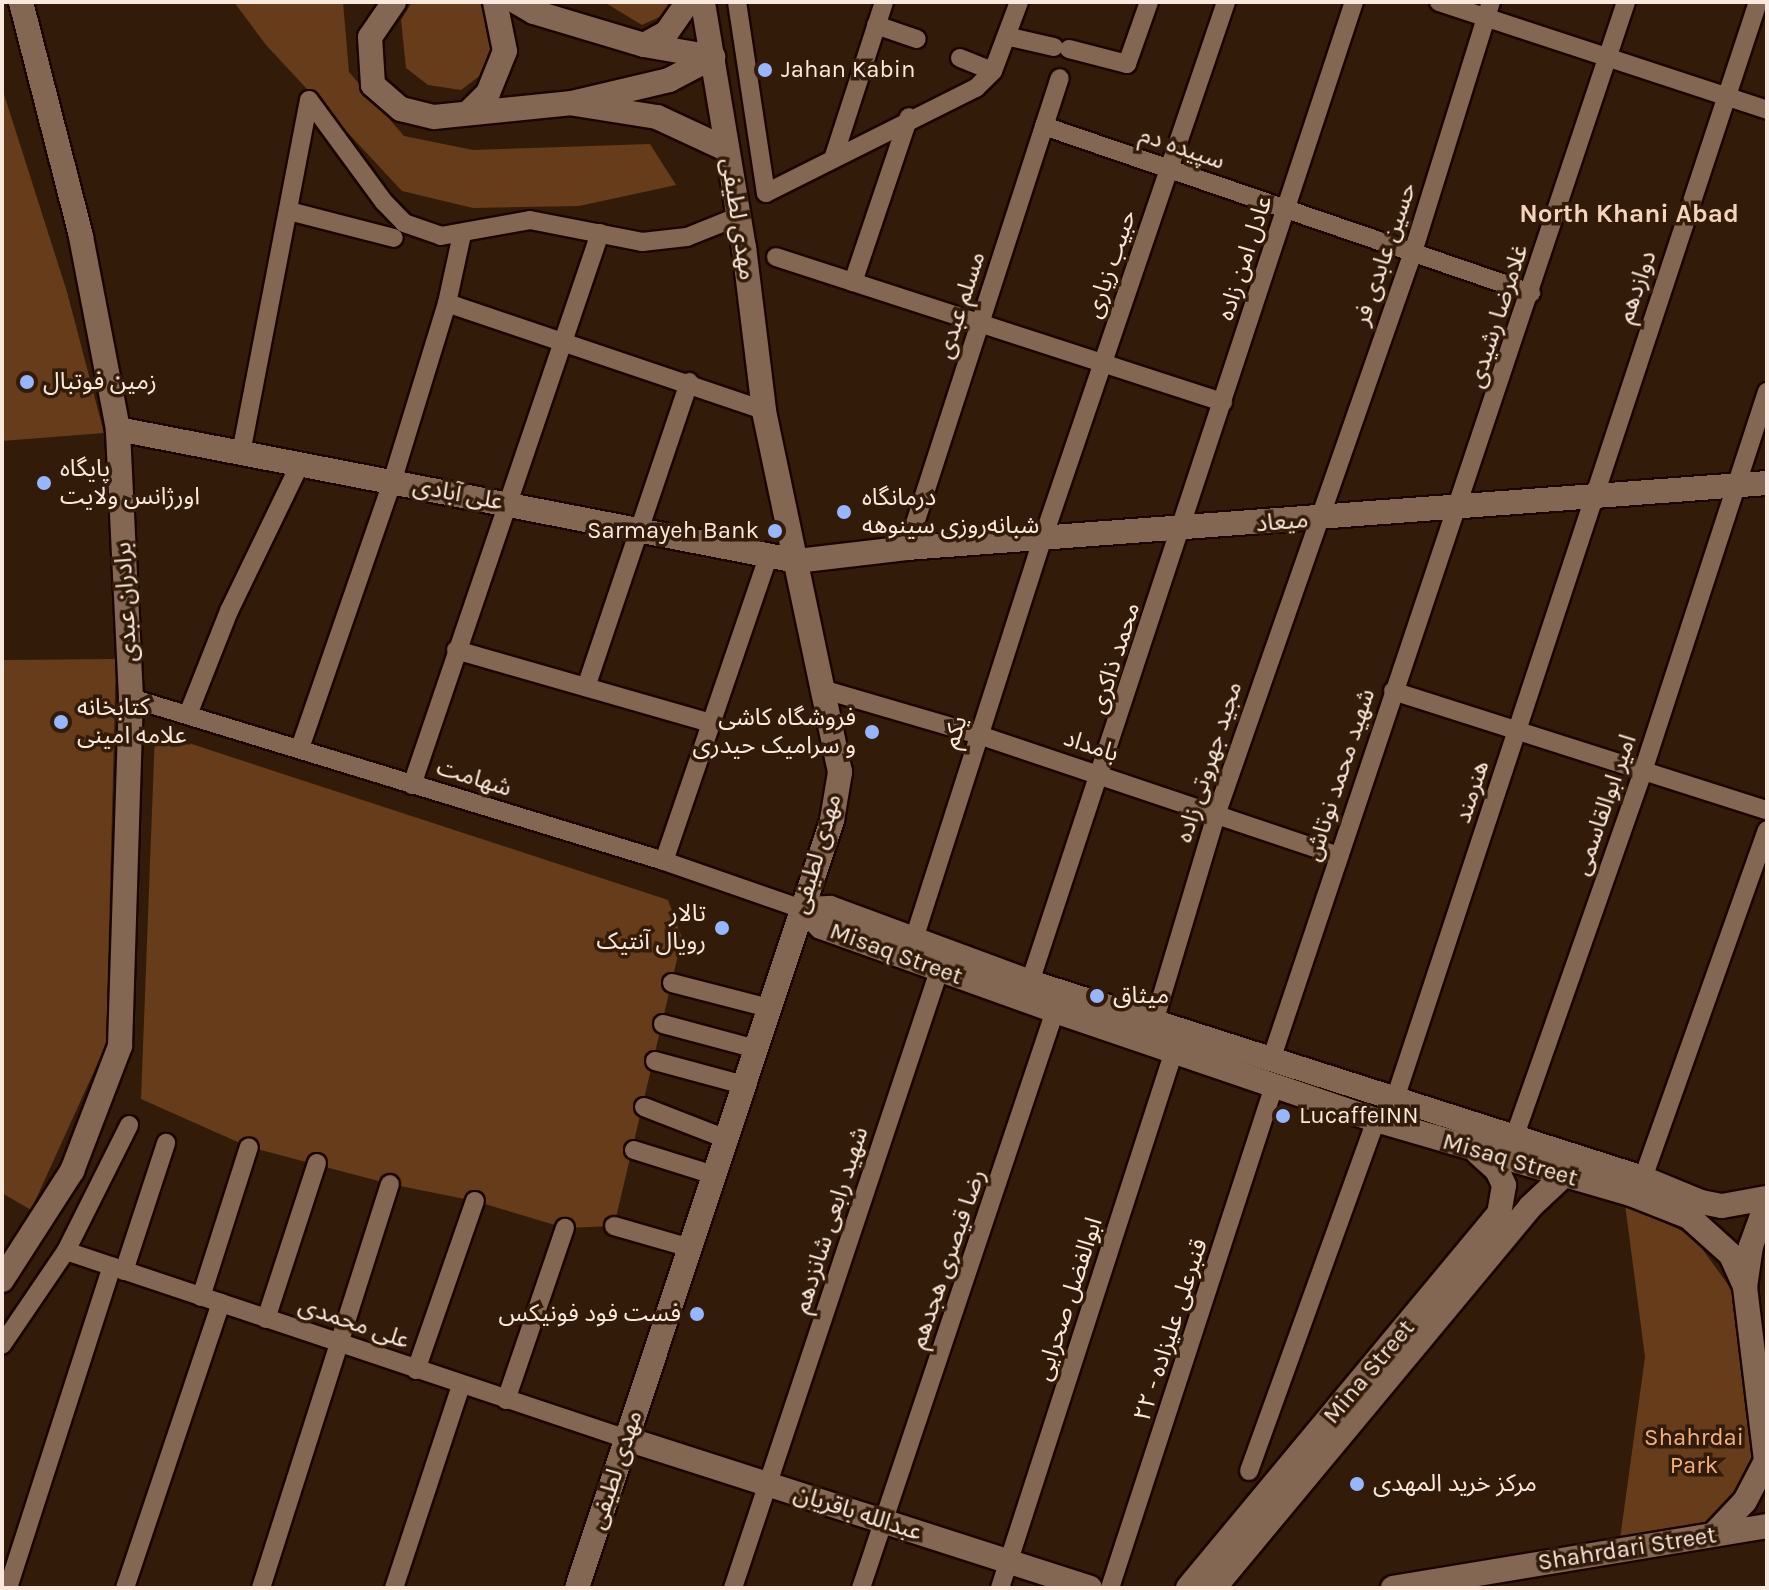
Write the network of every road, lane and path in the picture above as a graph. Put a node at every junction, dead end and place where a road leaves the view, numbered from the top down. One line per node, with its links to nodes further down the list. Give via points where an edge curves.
1 (21, 2): 56 (main road, برادران عبدی, via 81,236)
2 (379, 2): 19 (main road)
3 (394, 2): 19 (main road)
4 (495, 2): 32 (main road, via 505,51 488,93)
5 (517, 2): 22 (main road, via 534,12)
6 (688, 2): 22 (main road, via 667,32)
7 (703, 2): 24 (main road, مهدی لطیفی)
8 (884, 2): 18 (street)
9 (1019, 2): 20 (street)
10 (1149, 2): 20 (street, via 1127,64)
11 (1226, 2): 37 (street, حبیب زیاری)
12 (1354, 2): 38 (street, عادل امن زاده)
13 (1439, 2): 17 (street)
14 (1626, 2): 26 (street, غلامرضا رشیدی)
15 (1758, 2): 29 (street, دوازدهم)
16 (737, 3): 23 (street)
17 (1489, 10): 26 (street); 44 (street, حسین عابدی‌ فر)
18 (876, 25): 21 (street); 36 (street)
19 (370, 37): 32 (main road, via 369,71 386,100 434,117)
20 (1010, 37): 27 (street)
21 (917, 39)
22 (644, 45): 24 (main road)
23 (744, 53): 24 (street); 36 (street, via 766,193)
24 (713, 57): 30 (main road, via 669,80); 35 (main road, مهدی لطیفی)
25 (960, 58): 27 (street)
26 (1608, 58): 29 (street); 47 (street, غلامرضا رشیدی)
27 (993, 71): 33 (street, via 976,88)
28 (1060, 78): 34 (street, مسلم عبدی)
29 (1726, 97): 31 (street); 62 (street, دوازدهم)
30 (572, 103): 32 (main road); 35 (main road, via 608,113 657,117)
31 (1767, 110)
32 (469, 112)
33 (909, 117): 36 (street); 46 (street)
34 (1044, 126): 37 (street, سپیده دم); 49 (street, مسلم عبدی)
35 (726, 149): 40 (main road, مهدی لطیفی)
36 (834, 156)
37 (1169, 169): 38 (street, سپیده دم); 51 (street, حبیب زیاری)
38 (1286, 209): 44 (street, سپیده دم); 54 (street, عادل امن زاده)
39 (289, 211): 42 (street, via 309,100 404,223 441,236); 43 (street); 57 (street)
40 (737, 217): 41 (street, via 687,237 642,242); 55 (main road, مهدی لطیفی)
41 (600, 233): 42 (street, via 530,220); 50 (street)
42 (462, 234): 48 (street)
43 (394, 238)
44 (1413, 252): 47 (street, سپیده دم); 65 (street, حسین عابدی‌ فر)
45 (776, 257): 46 (street)
46 (853, 282): 49 (street)
47 (1531, 293): 64 (street, غلامرضا رشیدی)
48 (447, 303): 50 (street); 59 (street)
49 (980, 324): 51 (street); 69 (street, مسلم عبدی)
50 (563, 340): 52 (street); 63 (street)
51 (1103, 363): 54 (street); 68 (street, حبیب زیاری)
52 (689, 382): 55 (street); 66 (street)
53 (1767, 392): 61 (street, امیر ابوالقاسمی)
54 (1223, 402): 67 (street, عادل امن زاده)
55 (764, 410): 71 (main road, مهدی لطیفی)
56 (118, 429): 57 (main road, علی آبادی); 76 (main road, برادران عبدی)
57 (241, 453): 58 (main road, علی آبادی)
58 (300, 464): 59 (main road, علی آبادی); 77 (street, via 229,611)
59 (392, 482): 63 (main road, علی آبادی); 81 (street)
60 (1767, 483): 61 (main road, میعاد)
61 (1737, 486): 62 (main road, میعاد); 82 (street, امیر ابوالقاسمی)
62 (1592, 497): 64 (main road, میعاد); 79 (street, هنرمند)
63 (506, 503): 66 (main road, علی آبادی); 72 (street)
64 (1460, 508): 65 (main road, میعاد); 75 (street, شهید محمد نوتاش)
65 (1316, 519): 67 (main road, میعاد); 86 (street, مجید جهروتی زاده)
66 (642, 529): 70 (main road, علی آبادی); 73 (street)
67 (1182, 530): 68 (main road, میعاد); 83 (street, محمد ذاکری)
68 (1042, 541): 69 (main road, میعاد); 80 (street, یکم)
69 (907, 548): 71 (main road, میعاد)
70 (769, 554): 71 (main road, علی آبادی); 78 (street)
71 (797, 561): 74 (main road, مهدی لطیفی)
72 (456, 650): 73 (street); 84 (street)
73 (586, 687): 78 (street)
74 (825, 690): 80 (street, بامداد); 90 (main road, مهدی لطیفی, via 840,772 832,820)
75 (1393, 691): 79 (street); 88 (street, شهید محمد نوتاش)
76 (131, 698): 77 (street, شهامت); 127 (main road, برادران عبدی, via 120,1046 72,1171)
77 (189, 712): 81 (street, شهامت)
78 (711, 723): 89 (street)
79 (1518, 730): 82 (street); 105 (street, هنرمند)
80 (979, 735): 83 (street, بامداد); 91 (street, یکم)
81 (300, 748): 84 (street, شهامت)
82 (1643, 771): 85 (street); 109 (street, امیر ابوالقاسمی)
83 (1102, 775): 86 (street, بامداد); 93 (street, محمد ذاکری)
84 (412, 785): 89 (street, شهامت)
85 (1767, 810)
86 (1216, 815): 88 (street, بامداد); 97 (street, مجید جهروتی زاده)
87 (1767, 830): 118 (street)
88 (1339, 856): 101 (street, شهید محمد نوتاش)
89 (664, 861): 90 (street, شهامت)
90 (802, 909): 91 (main road, Misaq Street, via 830,908); 92 (main road, Misaq Street, via 821,927); 95 (main road, مهدی لطیفی)
91 (914, 939): 93 (main road, Misaq Street)
92 (939, 971): 96 (main road, Misaq Street); 141 (street, شهید رابعی شانزدهم)
93 (1030, 982): 97 (main road, Misaq Street)
94 (672, 983): 95 (street)
95 (769, 1008): 99 (main road, مهدی لطیفی)
96 (1055, 1011): 100 (main road, Misaq Street); 142 (street, رضا قیصری هجدهم)
97 (1154, 1022): 101 (main road, Misaq Street)
98 (663, 1024): 99 (street)
99 (756, 1049): 103 (main road, مهدی لطیفی)
100 (1174, 1051): 104 (main road, Misaq Street); 145 (street, ابوالفضل صحرایی)
101 (1271, 1060): 105 (main road, Misaq Street)
102 (655, 1061): 103 (street)
103 (744, 1085): 110 (main road, مهدی لطیفی)
104 (1274, 1086): 107 (main road, Misaq Street); 155 (street, قنبرعلی علیزاده - ۲۲)
105 (1394, 1102): 109 (main road, Misaq Street)
106 (644, 1107): 110 (street)
107 (1376, 1120): 113 (main road, Misaq Street); 140 (street)
108 (129, 1125): 125 (street)
109 (1514, 1138): 116 (main road, Misaq Street)
110 (726, 1139): 117 (main road, مهدی لطیفی)
111 (166, 1143): 126 (street)
112 (249, 1147): 129 (street)
113 (1473, 1149): 116 (main road, Misaq Street); 156 (main road, Mina Street, via 1497,1170 1504,1185 1499,1214)
114 (634, 1150): 117 (street)
115 (317, 1163): 131 (street)
116 (1567, 1166): 118 (main road, Misaq Street); 128 (main road, Misaq Street, via 1689,1217 1731,1255); 157 (main road, Mina Street)
117 (714, 1175): 124 (main road, مهدی لطیفی)
118 (1643, 1178): 120 (main road, Misaq Street, via 1722,1206)
119 (390, 1184): 132 (street)
120 (1767, 1200): 128 (main road, via 1751,1246)
121 (475, 1201): 134 (street)
122 (614, 1226): 124 (street)
123 (565, 1228): 136 (street)
124 (690, 1248): 137 (main road, مهدی لطیفی)
125 (66, 1251): 126 (street, علی محمدی); 133 (street)
126 (118, 1269): 129 (street, علی محمدی); 146 (street)
127 (2, 1280)
128 (1745, 1287): 138 (main road)
129 (201, 1297): 130 (street, علی محمدی)
130 (221, 1303): 131 (street, علی محمدی); 147 (street)
131 (266, 1319): 132 (street, علی محمدی)
132 (339, 1344): 134 (street, علی محمدی); 148 (street)
133 (2, 1345)
134 (416, 1370): 135 (street, علی محمدی)
135 (461, 1385): 136 (street, علی محمدی); 149 (street)
136 (506, 1400): 137 (street, علی محمدی)
137 (627, 1439): 141 (main road, عبدالله باقریان); 150 (main road, مهدی لطیفی)
138 (1766, 1461): 139 (main road); 144 (main road, via 1745,1501)
139 (1767, 1468)
140 (1249, 1471)
141 (769, 1485): 142 (main road, عبدالله باقریان); 151 (street, شهید رابعی شانزدهم)
142 (884, 1522): 145 (main road, عبدالله باقریان); 152 (street, رضا قیصری هجدهم)
143 (1767, 1526): 144 (main road, Shahrdari Street)
144 (1714, 1534): 158 (main road, Shahrdari Street)
145 (1009, 1562): 153 (street, ابوالفضل صحرایی); 154 (main road, عبدالله باقریان)
146 (8, 1588)
147 (125, 1588)
148 (261, 1588)
149 (394, 1588)
150 (577, 1588)
151 (733, 1588)
152 (861, 1588)
153 (1000, 1588)
154 (1090, 1588)
155 (1110, 1588)
156 (1188, 1588)
157 (1214, 1588)
158 (1393, 1588)

